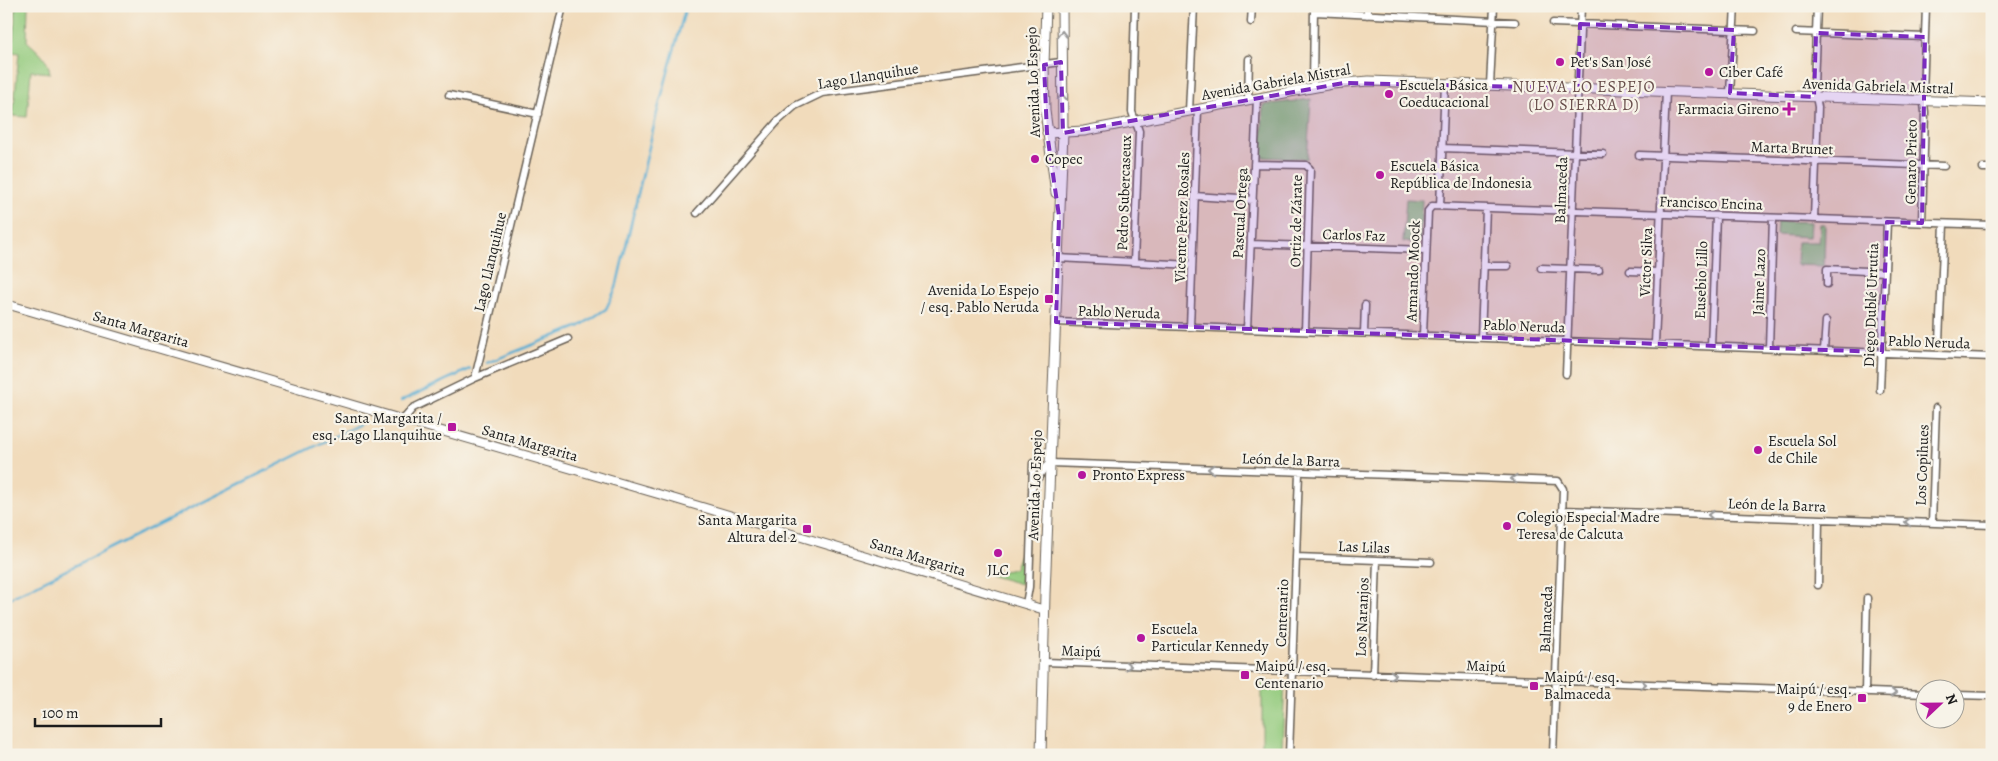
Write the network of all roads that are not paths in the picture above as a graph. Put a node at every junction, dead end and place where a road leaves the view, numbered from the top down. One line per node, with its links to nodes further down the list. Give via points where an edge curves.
1 (563, 6): 40 (street, Lago Llanquihue)
2 (1046, 6): 27 (main road, Avenida Lo Espejo)
3 (1062, 6): 26 (main road, Avenida Lo Espejo, one-way to 3)
4 (1135, 6): 41 (street, Pedro Subercaseux, via 1132,112)
5 (1194, 6): 39 (street, Vicente Pérez Rosales)
6 (1252, 6): 16 (street)
7 (1368, 6): 14 (street)
8 (1494, 6): 15 (street)
9 (1581, 6): 19 (street, Balmaceda)
10 (1735, 6): 20 (street)
11 (1817, 6): 23 (street)
12 (1926, 6): 24 (street, Genaro Prieto)
13 (1315, 9): 14 (street); 30 (street)
14 (1367, 15): 15 (street)
15 (1494, 21): 17 (street); 29 (street)
16 (1251, 22)
17 (1515, 22)
18 (1553, 23): 19 (street)
19 (1580, 24): 20 (street); 31 (street, Balmaceda)
20 (1734, 30): 21 (street); 33 (street)
21 (1755, 30)
22 (1796, 32): 23 (street)
23 (1816, 33): 24 (street); 35 (street)
24 (1925, 37): 37 (street, Genaro Prieto)
25 (1250, 59): 36 (street, Pascual Ortega)
26 (1061, 62): 27 (street, Lago Llanquihue); 42 (main road, Avenida Lo Espejo, one-way to 26)
27 (1044, 65): 43 (main road, Avenida Lo Espejo); 61 (street, Lago Llanquihue, via 822,93 794,106 777,122)
28 (1445, 83): 29 (main road, Avenida Gabriela Mistral); 30 (main road, Avenida Gabriela Mistral, via 1369,81); 44 (street, Armando Moock)
29 (1490, 85): 31 (main road, Avenida Gabriela Mistral)
30 (1313, 88): 36 (main road, Avenida Gabriela Mistral)
31 (1578, 88): 32 (main road, Avenida Gabriela Mistral); 45 (street, Balmaceda)
32 (1666, 91): 33 (main road, Avenida Gabriela Mistral); 48 (street, Víctor Silva)
33 (1730, 93): 35 (main road, Avenida Gabriela Mistral)
34 (450, 95): 40 (street)
35 (1816, 97): 37 (main road, Avenida Gabriela Mistral); 49 (street)
36 (1253, 99): 39 (main road, Avenida Gabriela Mistral); 50 (street, Pascual Ortega)
37 (1924, 102): 38 (main road, Avenida Gabriela Mistral); 51 (street, Genaro Prieto)
38 (1992, 104)
39 (1194, 110): 41 (main road, Avenida Gabriela Mistral); 55 (street, Vicente Pérez Rosales)
40 (538, 114): 106 (street, Lago Llanquihue)
41 (1136, 120): 42 (main road, Avenida Gabriela Mistral); 75 (street, Pedro Subercaseux, via 1139,131)
42 (1063, 132): 43 (main road, Avenida Gabriela Mistral); 63 (main road, Avenida Lo Espejo)
43 (1047, 133): 63 (main road, Avenida Lo Espejo)
44 (1442, 148): 45 (street); 57 (street, Armando Moock)
45 (1575, 153): 46 (street); 60 (street, Balmaceda)
46 (1603, 154)
47 (1639, 154): 48 (street, Marta Brunet)
48 (1663, 155): 49 (street, Marta Brunet); 62 (street, Víctor Silva)
49 (1816, 161): 51 (street, Marta Brunet); 66 (street)
50 (1254, 164): 56 (street, Pascual Ortega); 72 (street, Ortiz de Zárate, via 1309,167)
51 (1924, 165): 52 (street, Marta Brunet); 68 (street, Genaro Prieto)
52 (1944, 166)
53 (1982, 168): 54 (street)
54 (1992, 168)
55 (1195, 196): 56 (street); 76 (street, Vicente Pérez Rosales)
56 (1253, 200): 71 (street, Pascual Ortega)
57 (1440, 206): 58 (street, Francisco Encina); 59 (street, Francisco Encina)
58 (1429, 208): 73 (street, Armando Moock)
59 (1486, 208): 60 (street, Francisco Encina); 77 (street)
60 (1573, 211): 62 (street, Francisco Encina); 80 (street, Balmaceda)
61 (697, 213)
62 (1660, 214): 64 (street, Francisco Encina); 83 (street, Víctor Silva)
63 (1059, 216): 74 (main road, Avenida Lo Espejo)
64 (1716, 216): 65 (street, Francisco Encina); 100 (street, Eusebio Lillo)
65 (1773, 218): 66 (street, Francisco Encina); 101 (street, Jaime Lazo)
66 (1814, 219): 67 (street, Francisco Encina)
67 (1887, 222): 68 (street, Francisco Encina); 84 (street, Diego Dublé Urrutia)
68 (1922, 223): 69 (street, Francisco Encina)
69 (1944, 224): 70 (street, Francisco Encina); 98 (street)
70 (1992, 225)
71 (1251, 244): 72 (street, Carlos Faz); 91 (street, Pascual Ortega)
72 (1308, 246): 73 (street, Carlos Faz); 92 (street, Ortiz de Zárate)
73 (1426, 250): 94 (street, Armando Moock)
74 (1058, 258): 75 (street); 89 (main road, Avenida Lo Espejo)
75 (1134, 262): 76 (street)
76 (1192, 265): 90 (street, Vicente Pérez Rosales)
77 (1484, 266): 78 (street); 95 (street)
78 (1508, 266)
79 (1541, 268): 80 (street)
80 (1571, 269): 81 (street); 97 (street, Balmaceda)
81 (1599, 270)
82 (1630, 271): 83 (street)
83 (1658, 272): 99 (street, Víctor Silva)
84 (1885, 272): 85 (street, via 1828,269); 103 (street, Diego Dublé Urrutia)
85 (1827, 284)
86 (6, 304): 109 (street, Santa Margarita)
87 (1365, 305): 93 (street)
88 (1826, 321): 102 (street)
89 (1056, 322): 90 (street, Pablo Neruda); 111 (main road, Avenida Lo Espejo)
90 (1190, 327): 91 (street, Pablo Neruda)
91 (1247, 329): 92 (street, Pablo Neruda)
92 (1305, 331): 93 (street, Pablo Neruda)
93 (1364, 333): 94 (street, Pablo Neruda)
94 (1423, 335): 95 (street, Pablo Neruda)
95 (1482, 337): 97 (street, Pablo Neruda)
96 (568, 339): 106 (street)
97 (1568, 340): 99 (street, Pablo Neruda); 105 (street, Balmaceda)
98 (1939, 342)
99 (1655, 343): 100 (street, Pablo Neruda)
100 (1712, 346): 101 (street, Pablo Neruda)
101 (1769, 348): 102 (street, Pablo Neruda)
102 (1824, 350): 103 (street, Pablo Neruda)
103 (1882, 352): 104 (street, Pablo Neruda); 107 (street, Diego Dublé Urrutia)
104 (1992, 357)
105 (1566, 374)
106 (476, 378): 109 (street, via 412,408)
107 (1880, 390)
108 (1936, 408): 117 (street, Los Copihues)
109 (402, 421): 124 (street, Santa Margarita)
110 (1033, 462): 114 (street, Avenida Lo Espejo)
111 (1050, 463): 112 (street, León de la Barra, one-way to 111); 114 (street); 125 (main road, Avenida Lo Espejo)
112 (1299, 473): 113 (street, León de la Barra, one-way to 112, via 1553,480); 119 (street, Centenario)
113 (1561, 484): 115 (street, Balmaceda)
114 (1032, 488): 124 (street, Avenida Lo Espejo)
115 (1562, 510): 116 (street, León de la Barra, one-way to 115); 129 (street, Balmaceda)
116 (1819, 519): 117 (street, León de la Barra, one-way to 116); 122 (street)
117 (1932, 523): 118 (street, León de la Barra)
118 (1992, 525)
119 (1296, 557): 120 (street, Las Lilas); 127 (street, Centenario)
120 (1377, 560): 121 (street, Las Lilas); 128 (street, Los Naranjos)
121 (1431, 562)
122 (1818, 585)
123 (1867, 598): 130 (street)
124 (1026, 604): 125 (street, Santa Margarita)
125 (1044, 610): 126 (main road, Avenida Lo Espejo)
126 (1045, 662): 127 (street, Maipú, one-way to 127); 134 (main road, Avenida Lo Espejo)
127 (1292, 672): 128 (street, Maipú); 135 (street, Centenario)
128 (1373, 675): 129 (street, Maipú, one-way to 129)
129 (1557, 681): 130 (street, Maipú, one-way to 130); 136 (street, Balmaceda)
130 (1866, 692): 131 (street, Maipú, one-way to 131)
131 (1916, 694)
132 (1966, 695): 133 (street)
133 (1992, 696)
134 (1041, 755)
135 (1289, 755)
136 (1553, 755)

